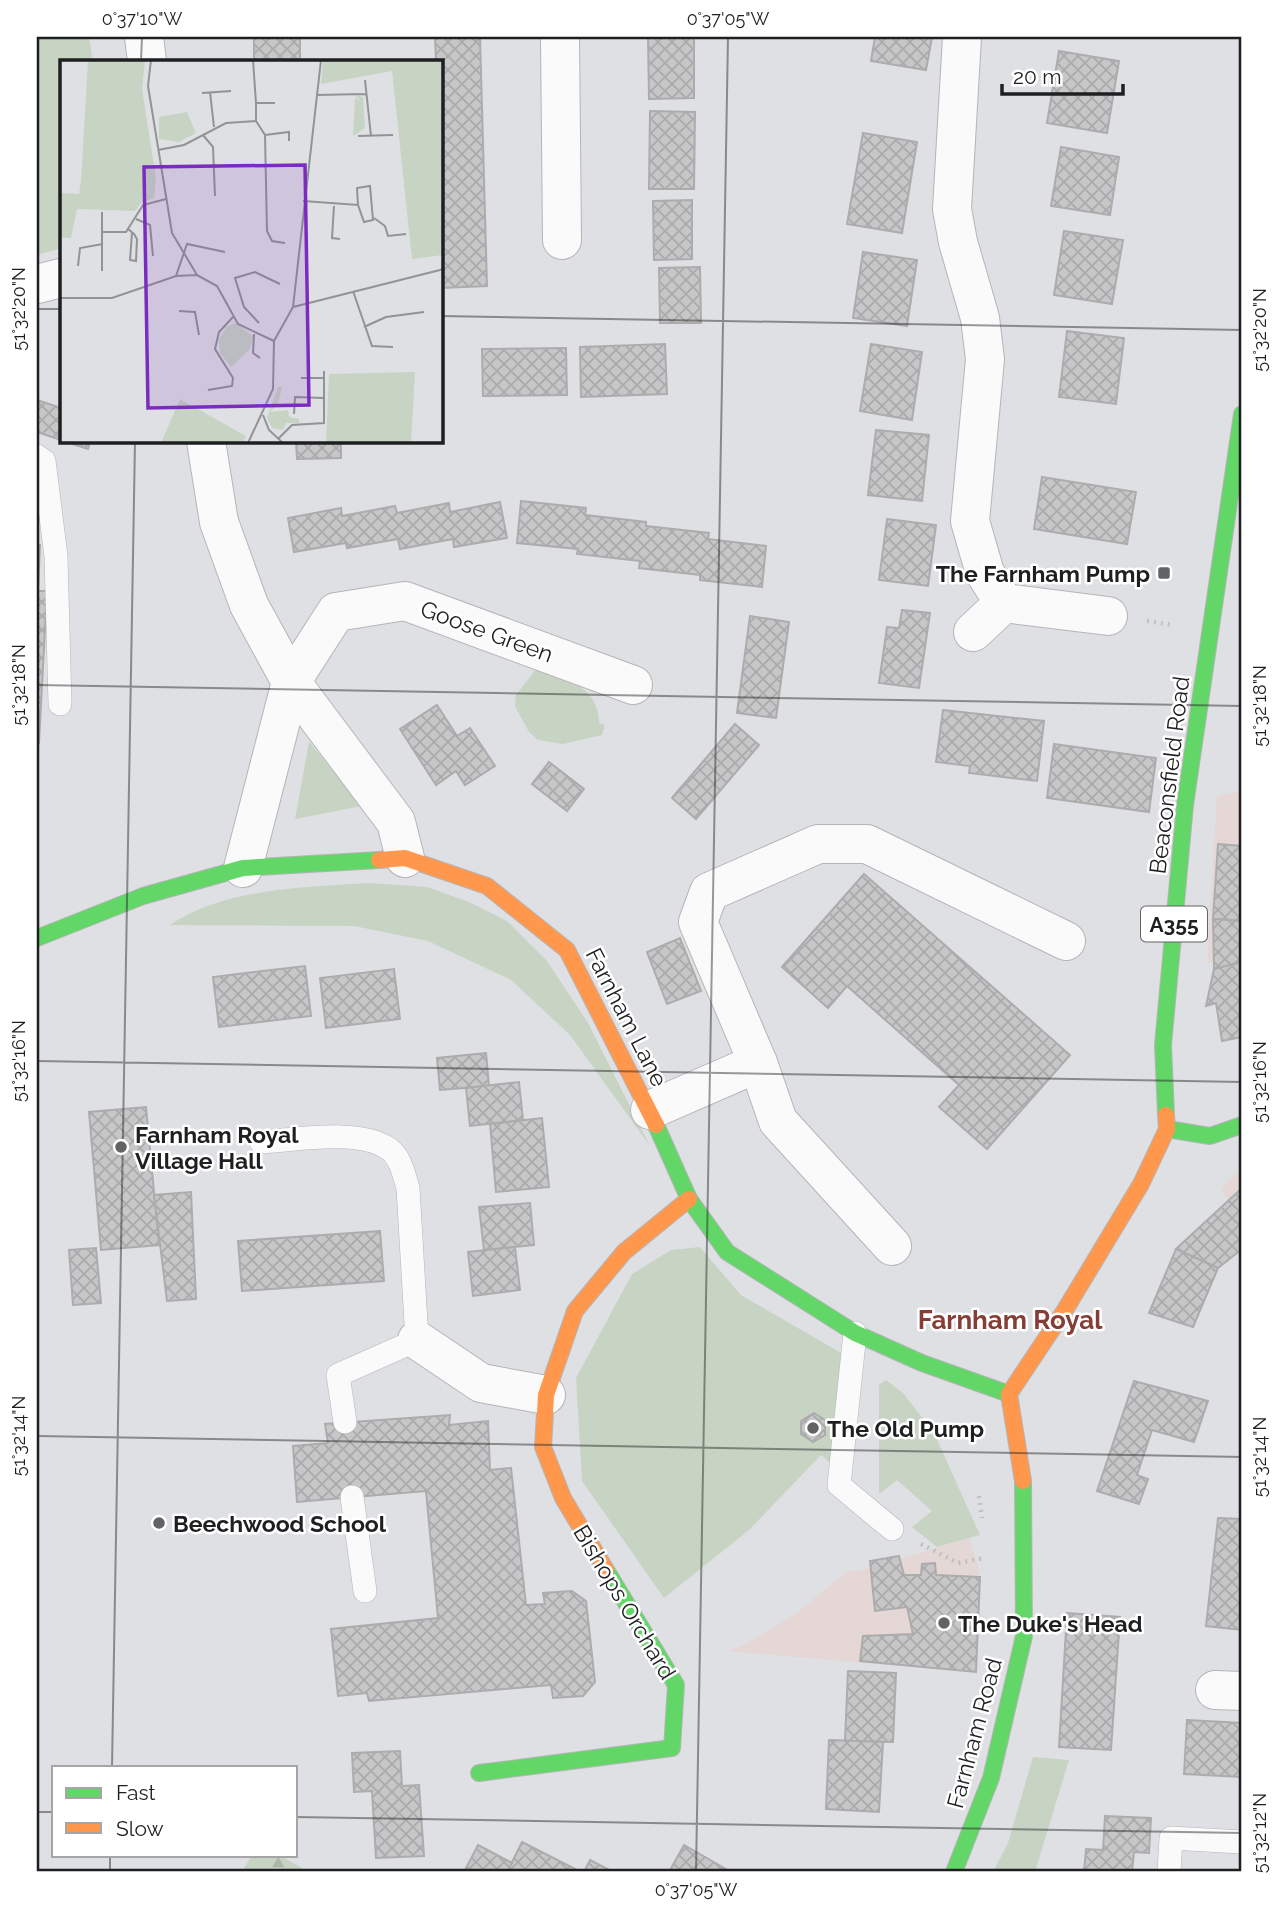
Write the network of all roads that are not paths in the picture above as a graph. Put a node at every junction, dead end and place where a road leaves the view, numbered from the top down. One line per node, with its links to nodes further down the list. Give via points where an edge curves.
1 (144, 37): 4 (street)
2 (560, 37): 5 (street)
3 (962, 37): 11 (street, via 952,209 980,318 985,359 970,521 985,573)
4 (147, 60)
5 (562, 240)
6 (60, 278): 7 (street)
7 (37, 284)
8 (1242, 414): 24 (street, Beaconsfield Road / A355, via 1185,805 1163,1045)
9 (206, 443): 14 (street, via 219,522 248,606)
10 (37, 456): 16 (lane, via 44,461 56,556)
11 (1004, 603): 12 (street); 13 (street)
12 (1108, 616)
13 (973, 632)
14 (291, 682): 15 (street, Goose Green, via 336,612 405,601); 17 (street, via 396,822); 18 (street, Goose Green)
15 (633, 685)
16 (60, 704)
17 (405, 858): 18 (street, Farnham Lane); 22 (street, Farnham Lane, via 488,886 567,950)
18 (243, 869): 19 (street, Farnham Lane, via 143,896)
19 (37, 938)
20 (1066, 941): 21 (street, via 867,844 818,844 709,892 698,922)
21 (758, 1063): 22 (street); 27 (street, via 778,1121)
22 (650, 1110): 26 (street, Farnham Lane)
23 (1242, 1125): 24 (street, via 1210,1136)
24 (1167, 1129): 30 (street, Beaconsfield Road / A355, via 1134,1196)
25 (261, 1142): 29 (lane, via 343,1137 390,1150 401,1164 408,1188)
26 (689, 1199): 28 (street, Farnham Lane, via 727,1252); 31 (street, Bishops Orchard, via 625,1252 575,1311)
27 (892, 1246)
28 (855, 1333): 30 (street, Farnham Lane); 34 (lane, via 839,1485)
29 (417, 1340): 31 (street, via 481,1383); 32 (lane, via 338,1375)
30 (1009, 1394): 38 (street, Farnham Road, via 1025,1490 1024,1636 991,1778)
31 (546, 1395): 36 (street, Bishops Orchard, via 544,1447 563,1498 676,1685 671,1748)
32 (345, 1422)
33 (352, 1497): 35 (lane)
34 (892, 1529)
35 (365, 1591)
36 (479, 1773)
37 (1242, 1842): 39 (lane, via 1171,1838)
38 (954, 1872)
39 (1169, 1872)

